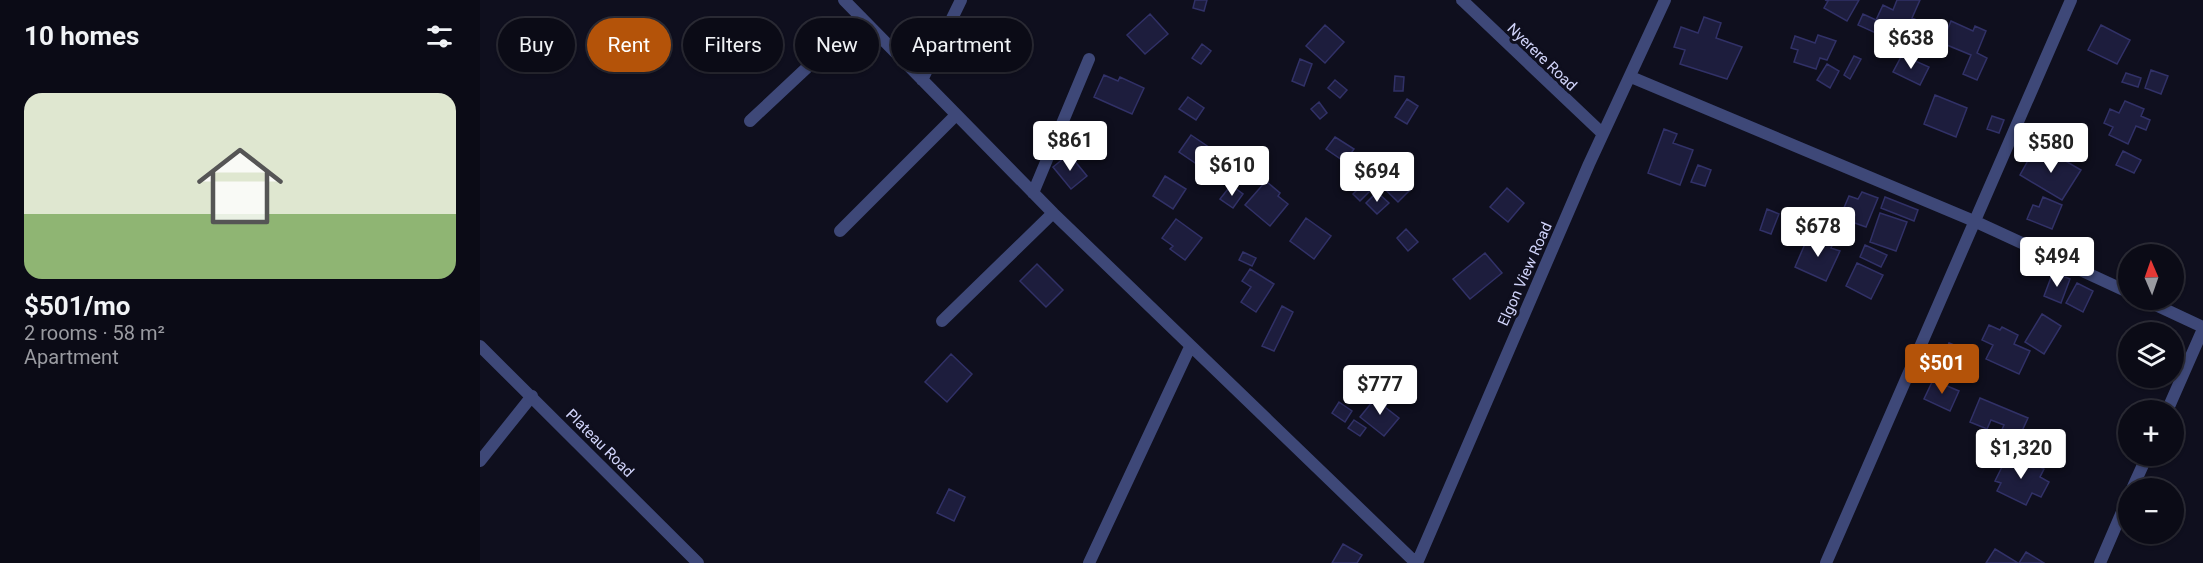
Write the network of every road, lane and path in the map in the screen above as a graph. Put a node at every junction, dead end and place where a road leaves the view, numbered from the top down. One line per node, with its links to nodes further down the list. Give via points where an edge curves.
1 (844, 0): 6 (street)
2 (961, 0): 9 (street)
3 (1462, 0): 12 (street, Nyerere Road)
4 (1665, 0): 8 (street, Elgon View Road)
5 (2071, 0): 15 (street)
6 (861, 17): 9 (street); 11 (street)
7 (1089, 60): 13 (street)
8 (1631, 77): 12 (street, Elgon View Road); 15 (street)
9 (922, 80): 10 (street)
10 (956, 115): 13 (street); 16 (street)
11 (750, 121)
12 (1603, 135): 29 (street, Elgon View Road)
13 (1033, 193): 14 (street)
14 (1053, 213): 19 (street); 22 (street)
15 (1974, 221): 17 (street); 30 (street)
16 (840, 231)
17 (2118, 287)
18 (2166, 310): 20 (street)
19 (942, 321)
20 (2203, 328): 24 (street)
21 (480, 346): 23 (street, Plateau Road)
22 (1190, 347): 28 (street); 29 (street)
23 (532, 396): 25 (street); 27 (street, Plateau Road)
24 (2172, 400)
25 (480, 461)
26 (2118, 521): 31 (street)
27 (698, 563)
28 (1089, 563)
29 (1417, 563)
30 (1826, 563)
31 (2100, 563)

